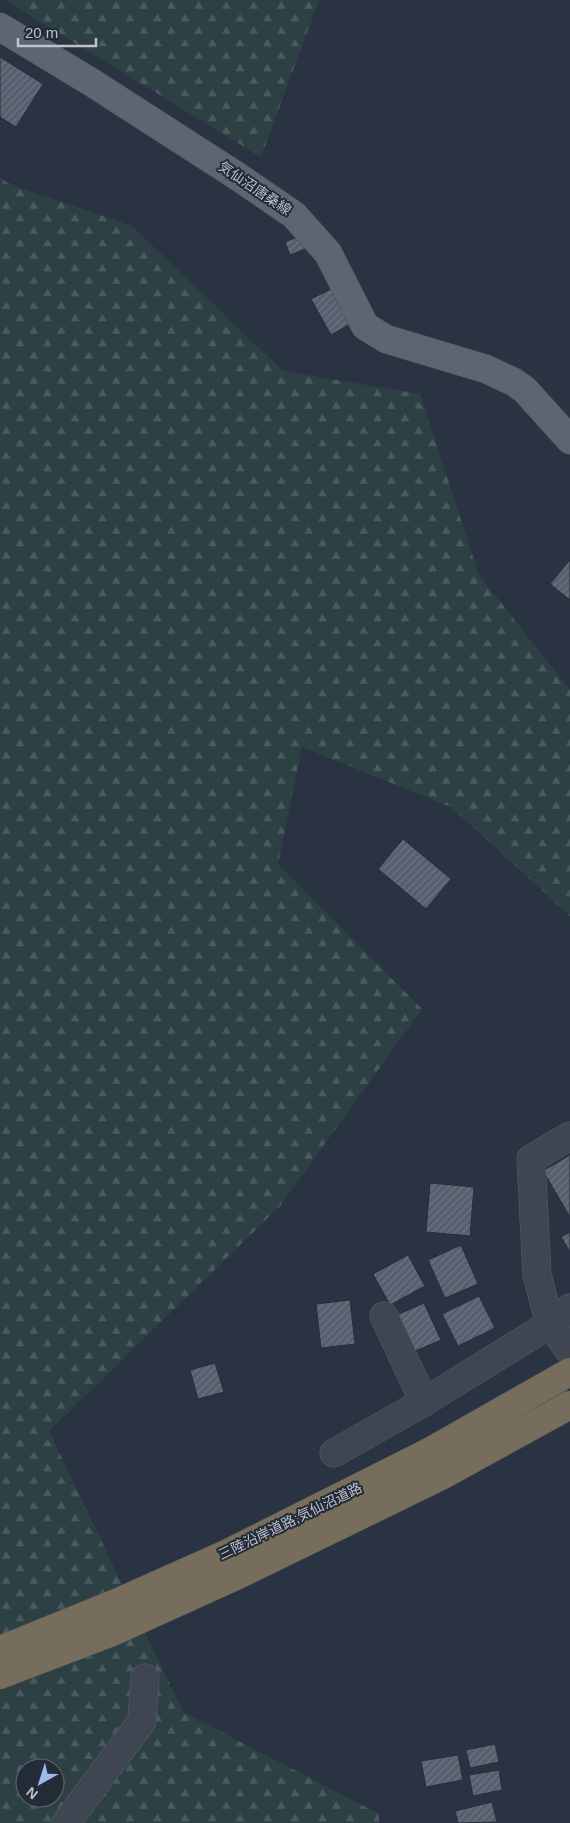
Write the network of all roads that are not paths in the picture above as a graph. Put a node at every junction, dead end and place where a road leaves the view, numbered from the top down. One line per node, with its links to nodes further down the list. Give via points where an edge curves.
1 (0, 27): 2 (main road, 気仙沼唐桑線, via 91,82 294,215 328,253 365,326 386,339 486,369 514,382)
2 (570, 440)
3 (570, 1136): 5 (street, via 531,1159 537,1275)
4 (384, 1316): 7 (street)
5 (560, 1316): 6 (street); 7 (street)
6 (569, 1360): 10 (highway, 三陸沿岸道路;気仙沼道路, via 430,1452)
7 (424, 1402): 9 (street)
8 (570, 1405): 10 (highway, 三陸沿岸道路;気仙沼道路, via 441,1476)
9 (334, 1453)
10 (232, 1564): 11 (highway, 三陸沿岸道路;気仙沼道路, via 116,1603); 12 (highway, 三陸沿岸道路;気仙沼道路, via 110,1633)
11 (0, 1650)
12 (0, 1675)
13 (145, 1678): 14 (street, via 142,1721)
14 (66, 1823)

